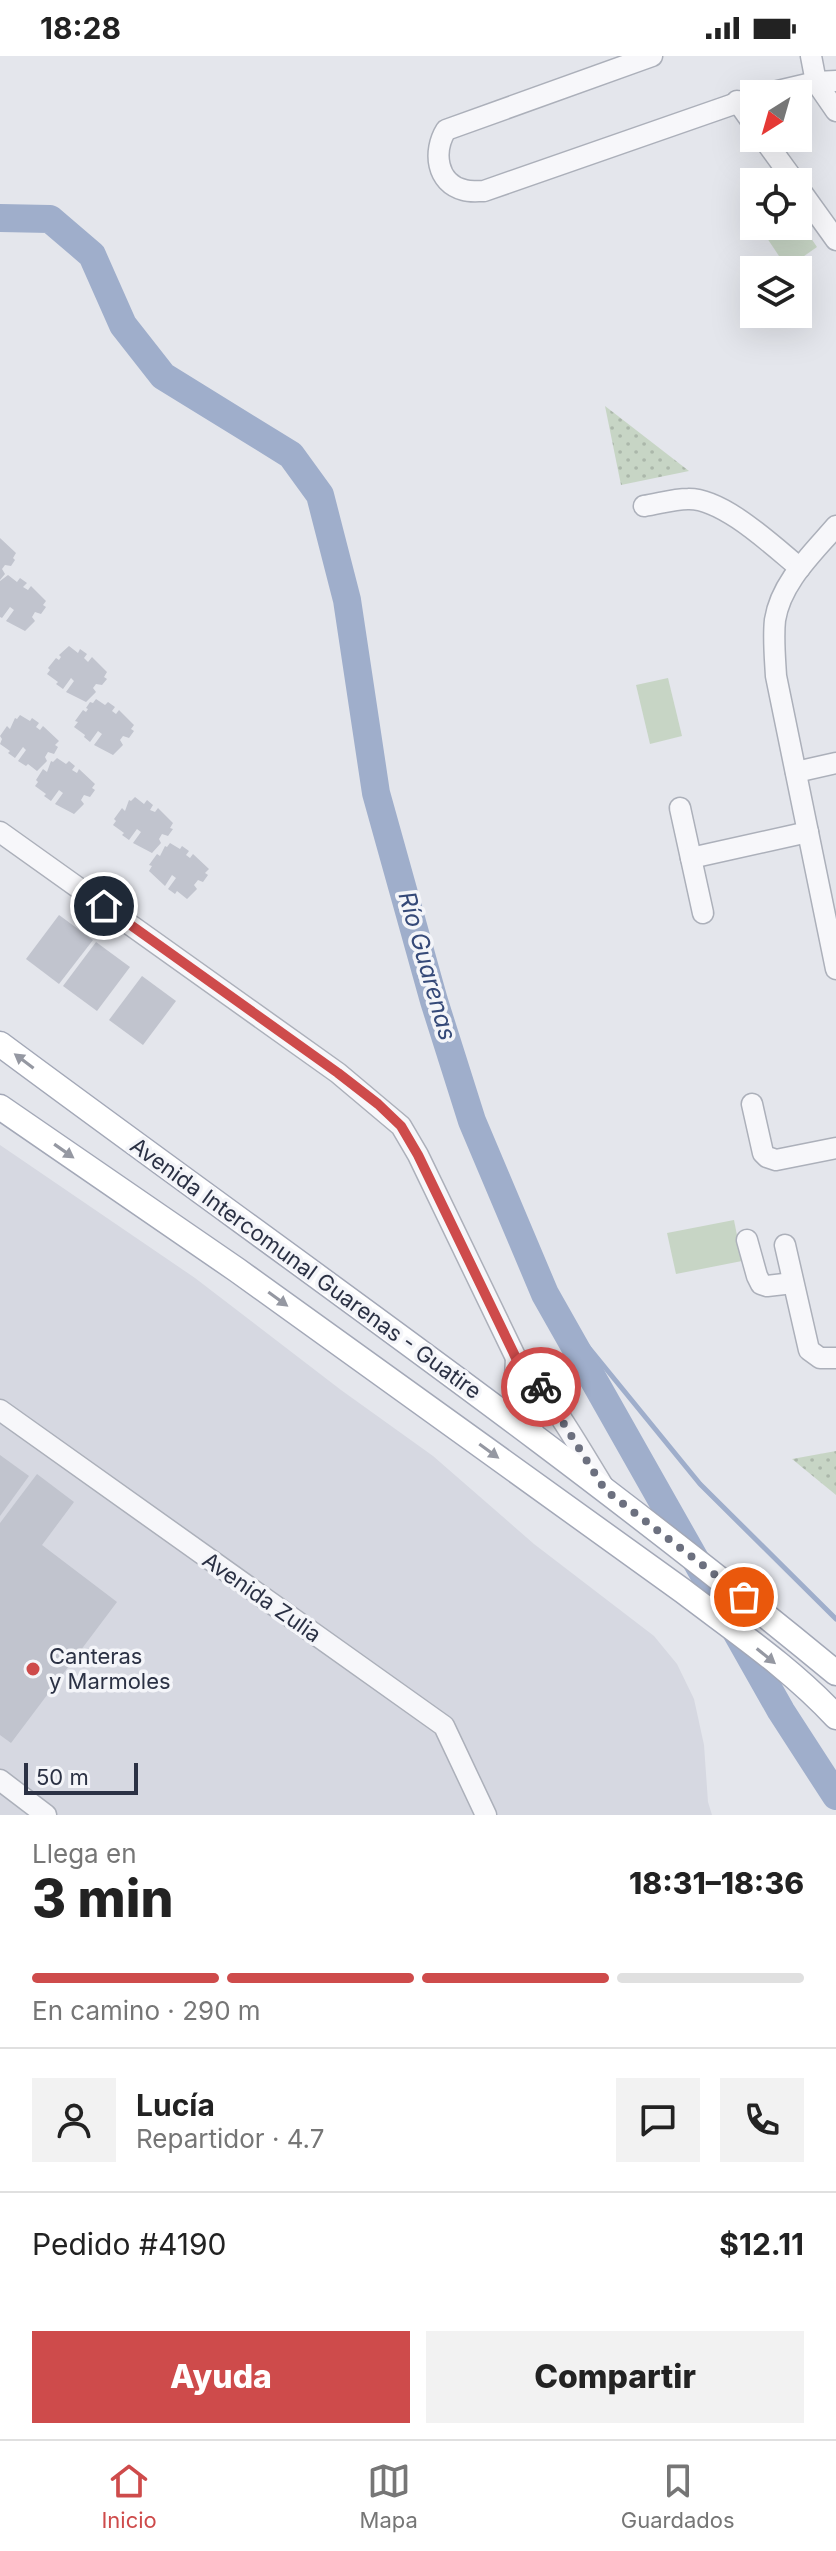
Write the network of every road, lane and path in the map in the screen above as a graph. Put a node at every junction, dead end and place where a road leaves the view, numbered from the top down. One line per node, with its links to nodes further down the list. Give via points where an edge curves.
1 (652, 56): 4 (street, via 446,130 437,153 440,170 452,186 484,191)
2 (811, 56): 3 (street)
3 (826, 81): 5 (street)
4 (740, 101)
5 (836, 111)
6 (812, 206): 7 (street)
7 (836, 240)
8 (644, 506): 10 (street, via 704,501)
9 (836, 526): 10 (street)
10 (800, 568): 12 (street, via 775,617 774,639 776,676)
11 (836, 763): 12 (street)
12 (796, 772): 15 (street)
13 (680, 808): 16 (street)
14 (0, 832): 26 (street, via 338,1073 401,1126)
15 (808, 832): 16 (street); 18 (street)
16 (691, 858): 17 (street)
17 (703, 913)
18 (836, 969)
19 (0, 1044): 29 (main road, Avenida Intercomunal Guarenas - Guatire, one-way to 19)
20 (752, 1104): 22 (street, via 767,1157 776,1160)
21 (0, 1107): 32 (main road, Avenida Intercomunal Guarenas - Guatire, one-way to 32, via 237,1270 683,1591)
22 (836, 1148)
23 (747, 1240): 25 (street, via 761,1284)
24 (785, 1245): 25 (street)
25 (793, 1283): 27 (street, via 809,1350 820,1358)
26 (516, 1358): 29 (street, via 515,1379); 30 (street, via 554,1406)
27 (836, 1358)
28 (0, 1410): 35 (street, Avenida Zulia, via 444,1726)
29 (535, 1437): 30 (main road, Avenida Intercomunal Guarenas - Guatire)
30 (605, 1490): 31 (main road, Avenida Intercomunal Guarenas - Guatire)
31 (836, 1673)
32 (830, 1710)
33 (0, 1780): 34 (street)
34 (46, 1815)
35 (486, 1815)

